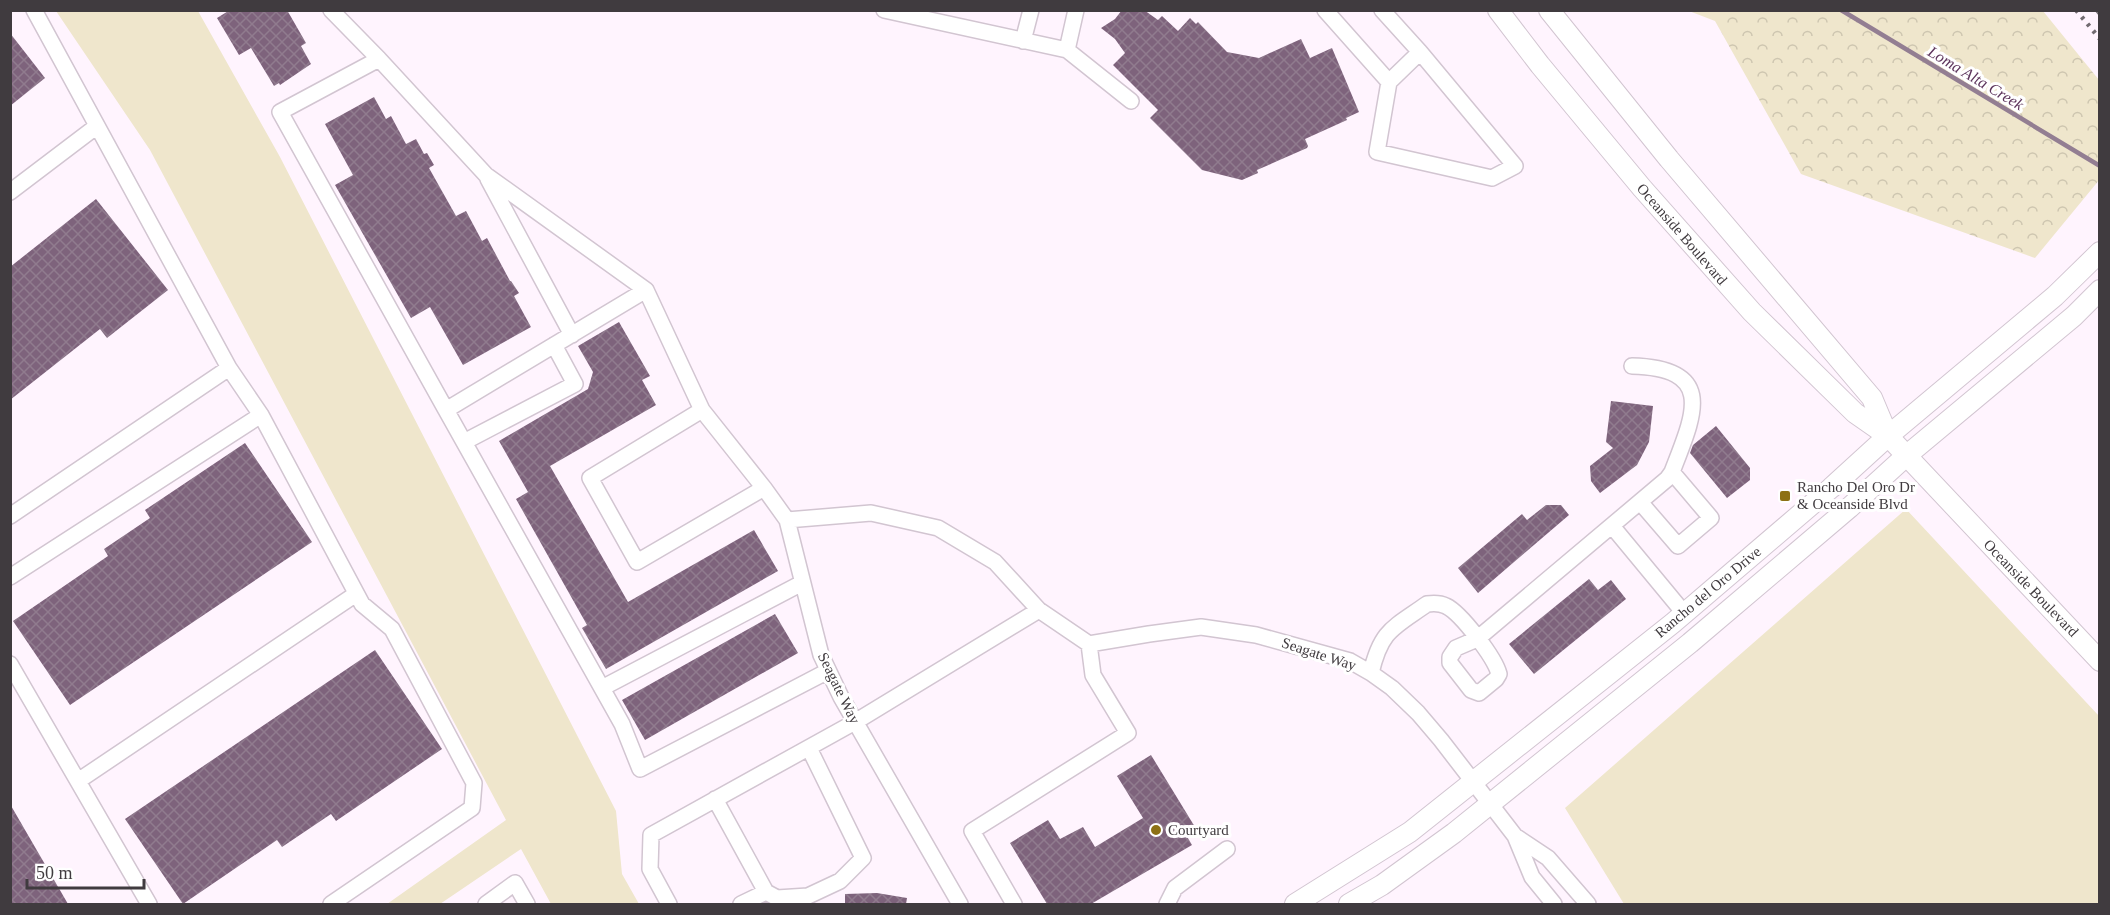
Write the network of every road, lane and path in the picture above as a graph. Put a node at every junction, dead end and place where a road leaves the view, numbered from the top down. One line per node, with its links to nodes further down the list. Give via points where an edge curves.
1 (34, 10): 16 (street)
2 (331, 10): 13 (street)
3 (884, 10): 10 (street)
4 (1030, 10): 10 (street)
5 (1076, 10): 11 (street)
6 (1325, 10): 14 (street)
7 (1382, 10): 12 (street)
8 (1498, 10): 29 (main road, Oceanside Boulevard, via 1642,189 1752,312 1855,413)
9 (1549, 10): 29 (main road, Oceanside Boulevard, via 1669,159 1872,398)
10 (1023, 41): 11 (street)
11 (1067, 50): 15 (street)
12 (1420, 52): 14 (street); 14 (street, via 1515,166 1492,178 1377,152)
13 (379, 59): 17 (street); 26 (street, via 280,112)
14 (1389, 82)
15 (1131, 101)
16 (97, 126): 18 (street); 25 (street)
17 (486, 175): 20 (street); 22 (street)
18 (10, 192)
19 (2100, 252): 29 (main road, Rancho del Oro Drive, via 2055,296)
20 (646, 290): 22 (street); 27 (street)
21 (2100, 290): 31 (main road, Rancho del Oro Drive)
22 (572, 334): 23 (street)
23 (554, 345): 26 (street); 30 (street, via 575,384)
24 (1632, 366): 32 (street, via 1669,371 1682,378 1692,393 1694,410)
25 (229, 368): 28 (street); 35 (street)
26 (447, 410): 30 (street)
27 (702, 410): 33 (street); 33 (street, via 590,478 637,562)
28 (261, 415): 38 (street); 40 (street)
29 (1888, 436): 31 (main road, Oceanside Boulevard); 42 (main road, Rancho del Oro Drive)
30 (464, 442): 48 (street)
31 (1906, 456): 44 (main road, Oceanside Boulevard); 54 (main road, Rancho del Oro Drive, via 1690,644)
32 (1672, 472): 34 (street); 34 (street, via 1711,518 1678,546)
33 (764, 488): 36 (street)
34 (1640, 502): 37 (street)
35 (10, 516)
36 (787, 520): 39 (street, Seagate Way); 41 (street, via 871,513 938,528 995,562)
37 (1612, 526): 42 (street); 47 (street, via 1477,639 1446,606 1427,604 1384,636)
38 (10, 578)
39 (802, 584): 46 (street, Seagate Way, via 820,655); 48 (street)
40 (356, 594): 51 (street); 59 (street, via 392,629 474,783 472,808)
41 (1039, 610): 43 (street); 49 (street)
42 (1684, 613): 52 (main road, Rancho del Oro Drive)
43 (1089, 644): 47 (street, Seagate Way, via 1201,627 1256,635 1350,661); 65 (street, via 1093,675 1128,734 972,831)
44 (2100, 661)
45 (10, 664): 51 (street)
46 (828, 671): 48 (street, via 640,768); 49 (street, Seagate Way)
47 (1371, 673): 52 (street, Seagate Way, via 1418,713)
48 (602, 688)
49 (855, 722): 50 (street); 64 (street, Seagate Way)
50 (809, 748): 53 (street); 57 (street, via 863,858 840,881 808,896 777,898)
51 (78, 781): 58 (street)
52 (1474, 783): 54 (street, Seagate Way); 67 (main road, Rancho del Oro Drive, via 1386,849)
53 (715, 799): 57 (street); 62 (street, via 651,835 650,869)
54 (1490, 804): 55 (street, Seagate Way); 68 (main road, Rancho del Oro Drive, via 1426,854)
55 (1515, 836): 69 (street, via 1532,876); 70 (street, via 1548,858)
56 (1227, 849): 66 (street, via 1175,888)
57 (765, 892): 63 (street)
58 (149, 904)
59 (331, 904)
60 (486, 904): 61 (street, via 515,883)
61 (527, 904)
62 (669, 904)
63 (741, 904)
64 (960, 904)
65 (1014, 904)
66 (1167, 904)
67 (1295, 904)
68 (1349, 904)
69 (1554, 904)
70 (1588, 904)

